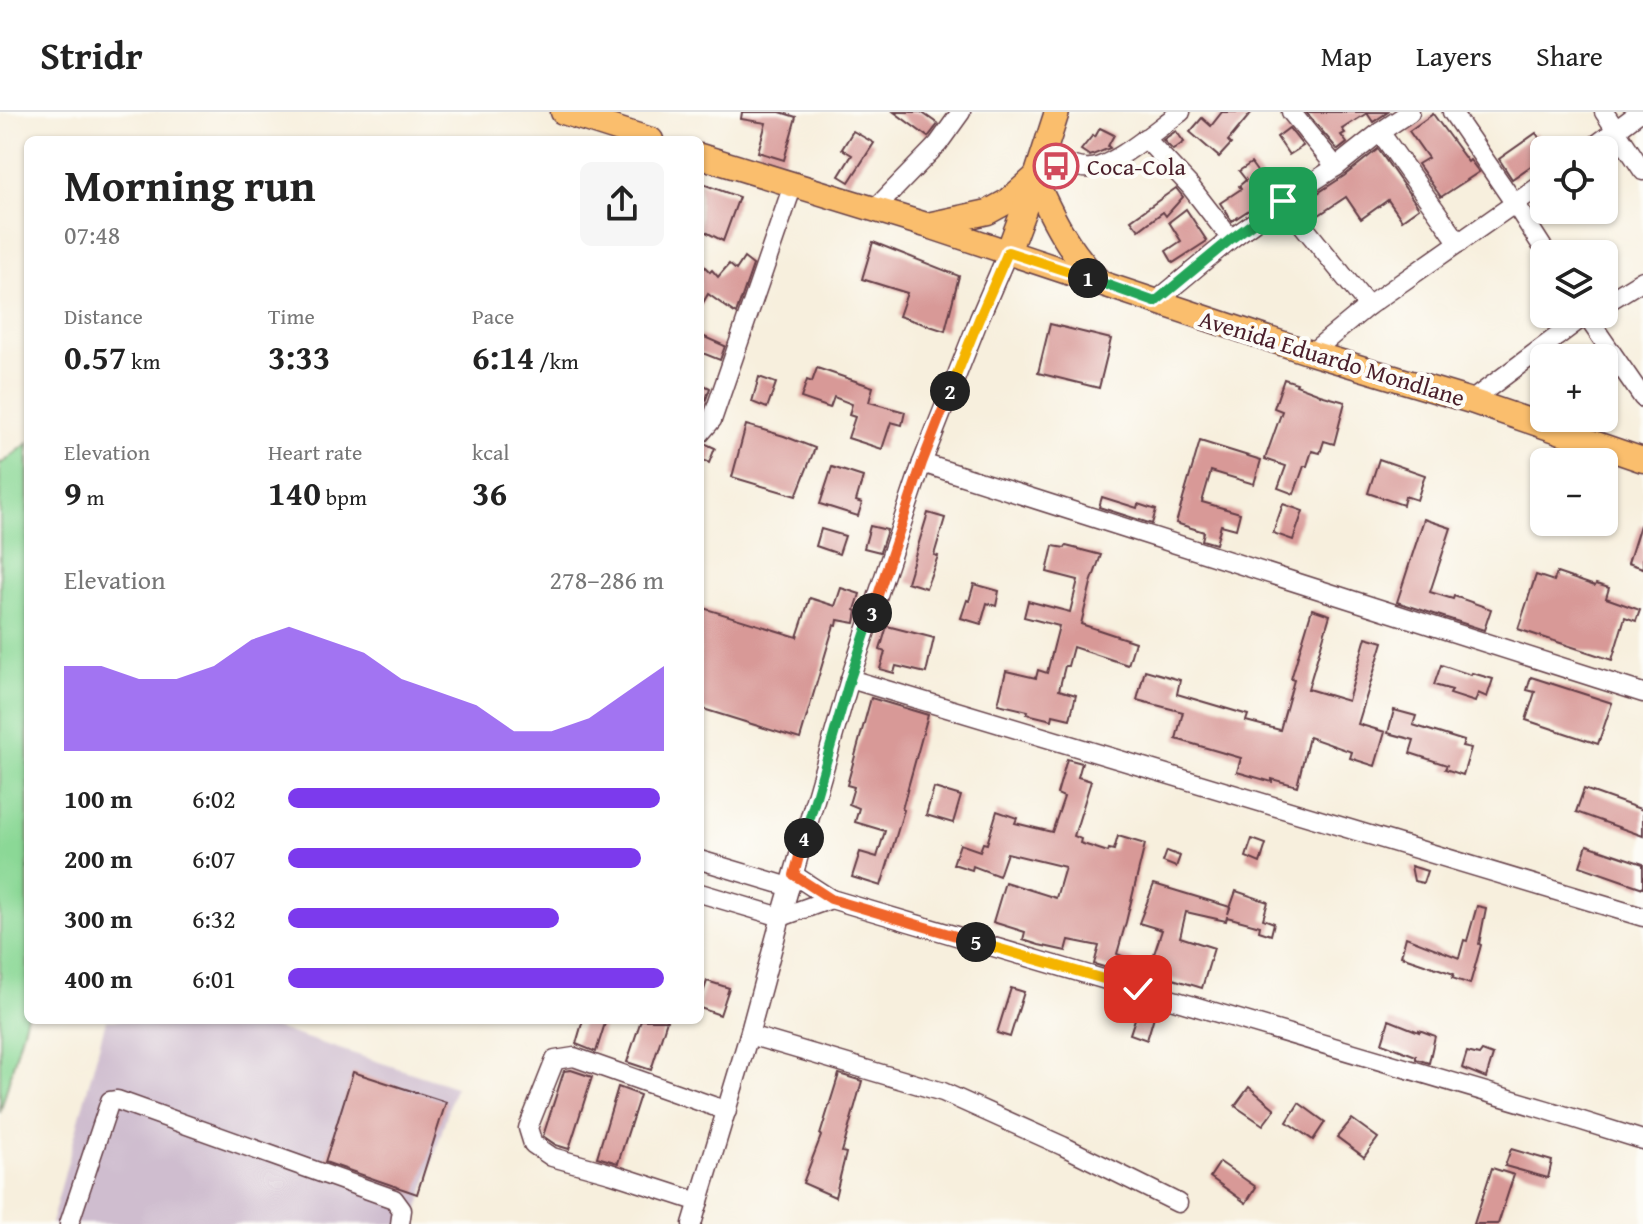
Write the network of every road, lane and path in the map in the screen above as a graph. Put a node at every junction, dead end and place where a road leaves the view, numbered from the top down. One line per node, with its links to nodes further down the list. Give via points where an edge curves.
1 (563, 112): 12 (main road)
2 (961, 112): 23 (street, via 938,144)
3 (1057, 112): 17 (main road)
4 (1181, 112): 14 (street)
5 (1291, 112): 16 (street)
6 (1410, 112): 11 (street)
7 (1452, 112): 22 (street)
8 (1604, 112): 10 (street)
9 (1640, 112): 10 (street)
10 (1616, 130): 13 (street); 18 (street)
11 (1380, 132): 16 (street); 27 (street)
12 (638, 136)
13 (1608, 136)
14 (1145, 138): 17 (street, via 1107,164); 25 (street)
15 (704, 157): 19 (main road, Avenida Eduardo Mondlane)
16 (1336, 167): 21 (street)
17 (1038, 169): 24 (main road, via 1008,201 988,212); 28 (main road); 30 (main road, via 1066,243)
18 (1643, 171)
19 (793, 185): 23 (main road, Avenida Eduardo Mondlane); 39 (street, via 712,420)
20 (1530, 193): 22 (street)
21 (1283, 201): 25 (street); 33 (street)
22 (1515, 204): 26 (street); 27 (street)
23 (874, 210): 24 (main road, Avenida Eduardo Mondlane)
24 (926, 225): 28 (main road, Avenida Eduardo Mondlane)
25 (1231, 239): 32 (street)
26 (1538, 240)
27 (1459, 243): 33 (street)
28 (1008, 252): 30 (main road, Avenida Eduardo Mondlane); 41 (street)
29 (1643, 280): 31 (street)
30 (1101, 283): 32 (main road, Avenida Eduardo Mondlane)
31 (1618, 295)
32 (1155, 302): 36 (main road, Avenida Eduardo Mondlane)
33 (1368, 306): 36 (street)
34 (1567, 328): 38 (street)
35 (1596, 328): 37 (street)
36 (1311, 353): 38 (main road, Avenida Eduardo Mondlane)
37 (1643, 398)
38 (1471, 401): 40 (main road, Avenida Eduardo Mondlane)
39 (704, 429)
40 (1643, 460)
41 (922, 463): 42 (street); 43 (street)
42 (850, 679): 45 (street); 49 (street)
43 (1643, 693)
44 (704, 861): 45 (street)
45 (792, 881): 47 (street); 48 (street)
46 (704, 894): 48 (street)
47 (831, 899): 48 (street); 52 (street)
48 (781, 917): 50 (street)
49 (1643, 917)
50 (749, 1035): 51 (street); 54 (street, via 943,1092)
51 (727, 1111): 53 (street); 53 (street, via 574,1057 555,1060 528,1128 533,1144 552,1157)
52 (1643, 1140)
53 (699, 1202): 57 (street)
54 (1178, 1203)
55 (69, 1224): 56 (street, via 110,1101 117,1100 394,1199 402,1210)
56 (400, 1224)
57 (692, 1224)

